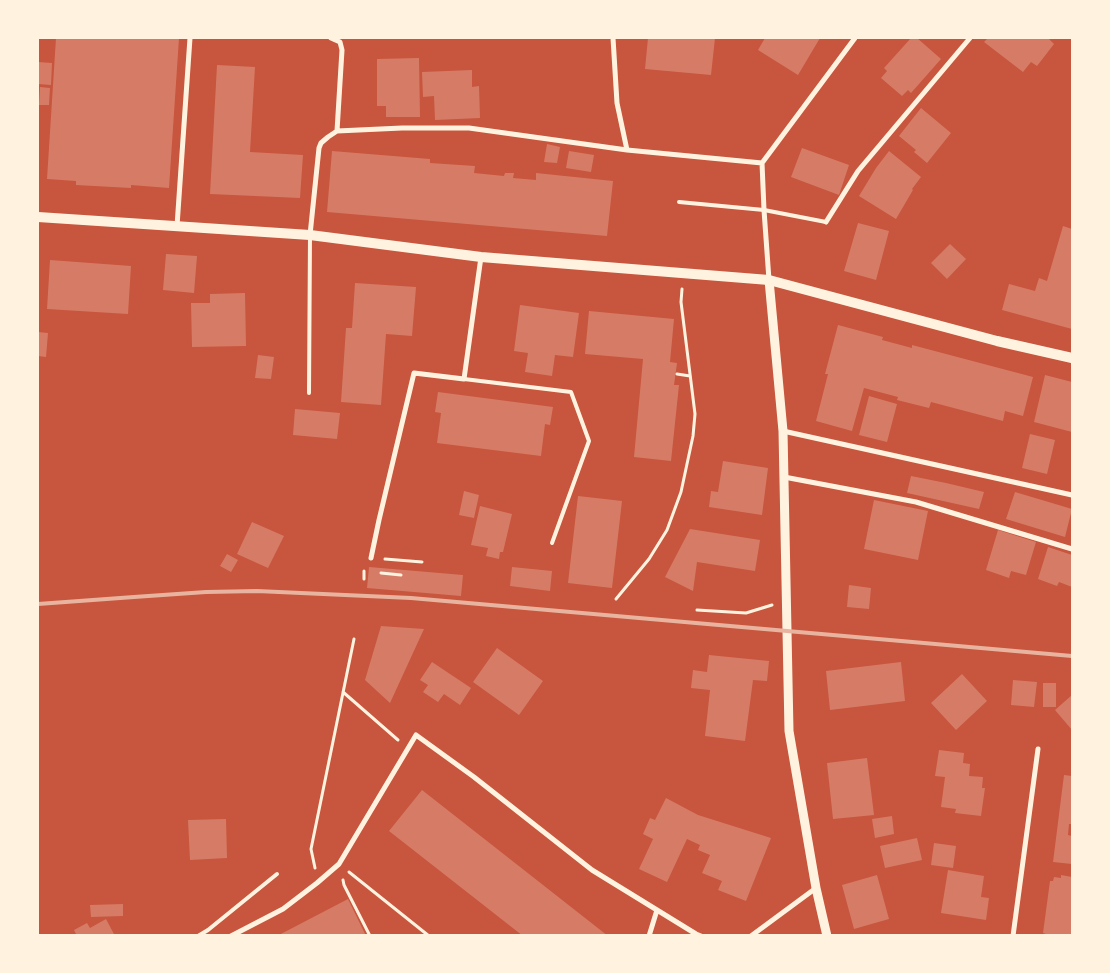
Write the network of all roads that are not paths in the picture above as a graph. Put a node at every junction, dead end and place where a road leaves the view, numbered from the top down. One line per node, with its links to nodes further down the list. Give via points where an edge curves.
1 (190, 38): 13 (street)
2 (331, 38): 6 (street, via 340,42 342,50)
3 (613, 38): 7 (street, via 617,103)
4 (855, 38): 8 (street)
5 (970, 38): 12 (street, via 858,171)
6 (337, 131): 7 (street, via 468,128); 14 (street, via 319,148)
7 (627, 150): 8 (street)
8 (762, 163): 10 (street)
9 (679, 202): 10 (lane)
10 (764, 210): 12 (lane); 16 (street)
11 (38, 217): 13 (main road)
12 (826, 222)
13 (177, 227): 14 (main road)
14 (310, 236): 15 (main road); 19 (lane)
15 (481, 257): 16 (main road); 18 (street)
16 (768, 280): 17 (main road); 20 (street)
17 (1072, 358)
18 (464, 379): 23 (lane, via 571,392 589,441); 25 (street, via 414,373)
19 (309, 393)
20 (783, 431): 21 (street); 22 (street)
21 (784, 477): 24 (street, via 916,502); 28 (street, via 789,731)
22 (1072, 495)
23 (552, 543)
24 (1072, 549)
25 (371, 558)
26 (1038, 749): 36 (street)
27 (277, 874): 30 (lane)
28 (816, 888): 34 (street); 35 (street)
29 (657, 910): 31 (street, via 592,870 416,735 339,864 283,909); 32 (street); 33 (street)
30 (198, 936)
31 (231, 936)
32 (649, 936)
33 (701, 936)
34 (751, 936)
35 (828, 936)
36 (1012, 936)

